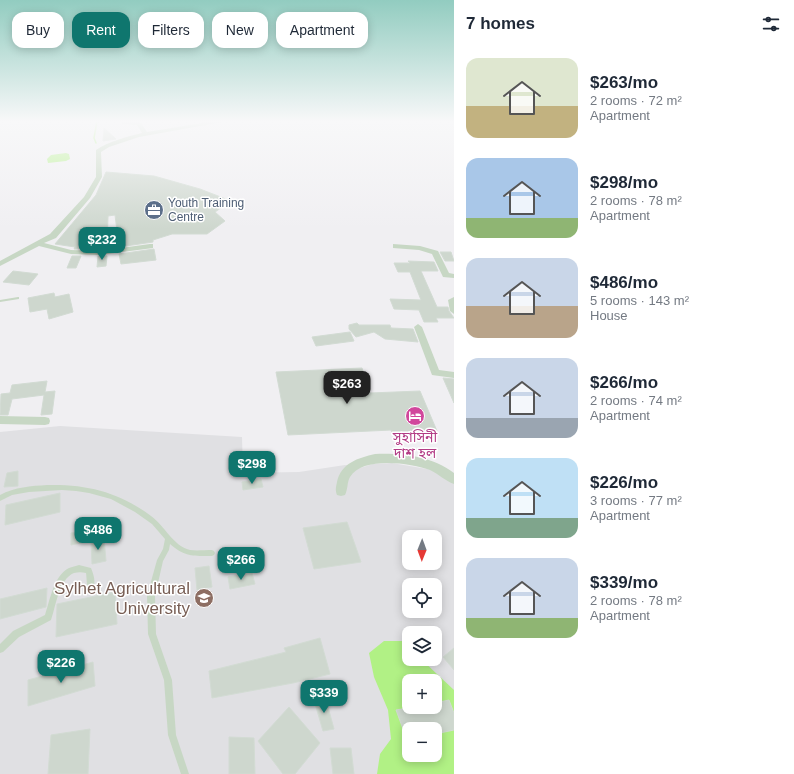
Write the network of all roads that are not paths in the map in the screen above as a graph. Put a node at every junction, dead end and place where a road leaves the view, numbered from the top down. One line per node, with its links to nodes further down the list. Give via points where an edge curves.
1 (99, 157): 2 (street, via 99,177 87,198 53,236)
2 (38, 244): 3 (street, via 71,252 99,253); 5 (street)
3 (150, 246)
4 (396, 246): 6 (street, via 420,248 435,253 446,275)
5 (0, 264)
6 (454, 276)
7 (18, 298): 9 (lane)
8 (454, 298): 10 (street)
9 (0, 301)
10 (454, 311)
11 (418, 327): 12 (street, via 435,373)
12 (454, 375)
13 (0, 420): 14 (street)
14 (44, 421)
15 (454, 479): 16 (street, via 434,467 406,460 375,459 359,462 347,472)
16 (340, 491)
17 (0, 498): 18 (lane, via 8,493 31,489 66,486 89,489 120,501 151,519)
18 (168, 538): 19 (lane, via 190,553); 22 (lane, via 151,596 152,634 168,680 172,735)
19 (212, 553)
20 (91, 588): 21 (lane, via 89,570 80,567 63,574 48,617 16,634)
21 (0, 649)
22 (185, 774)

